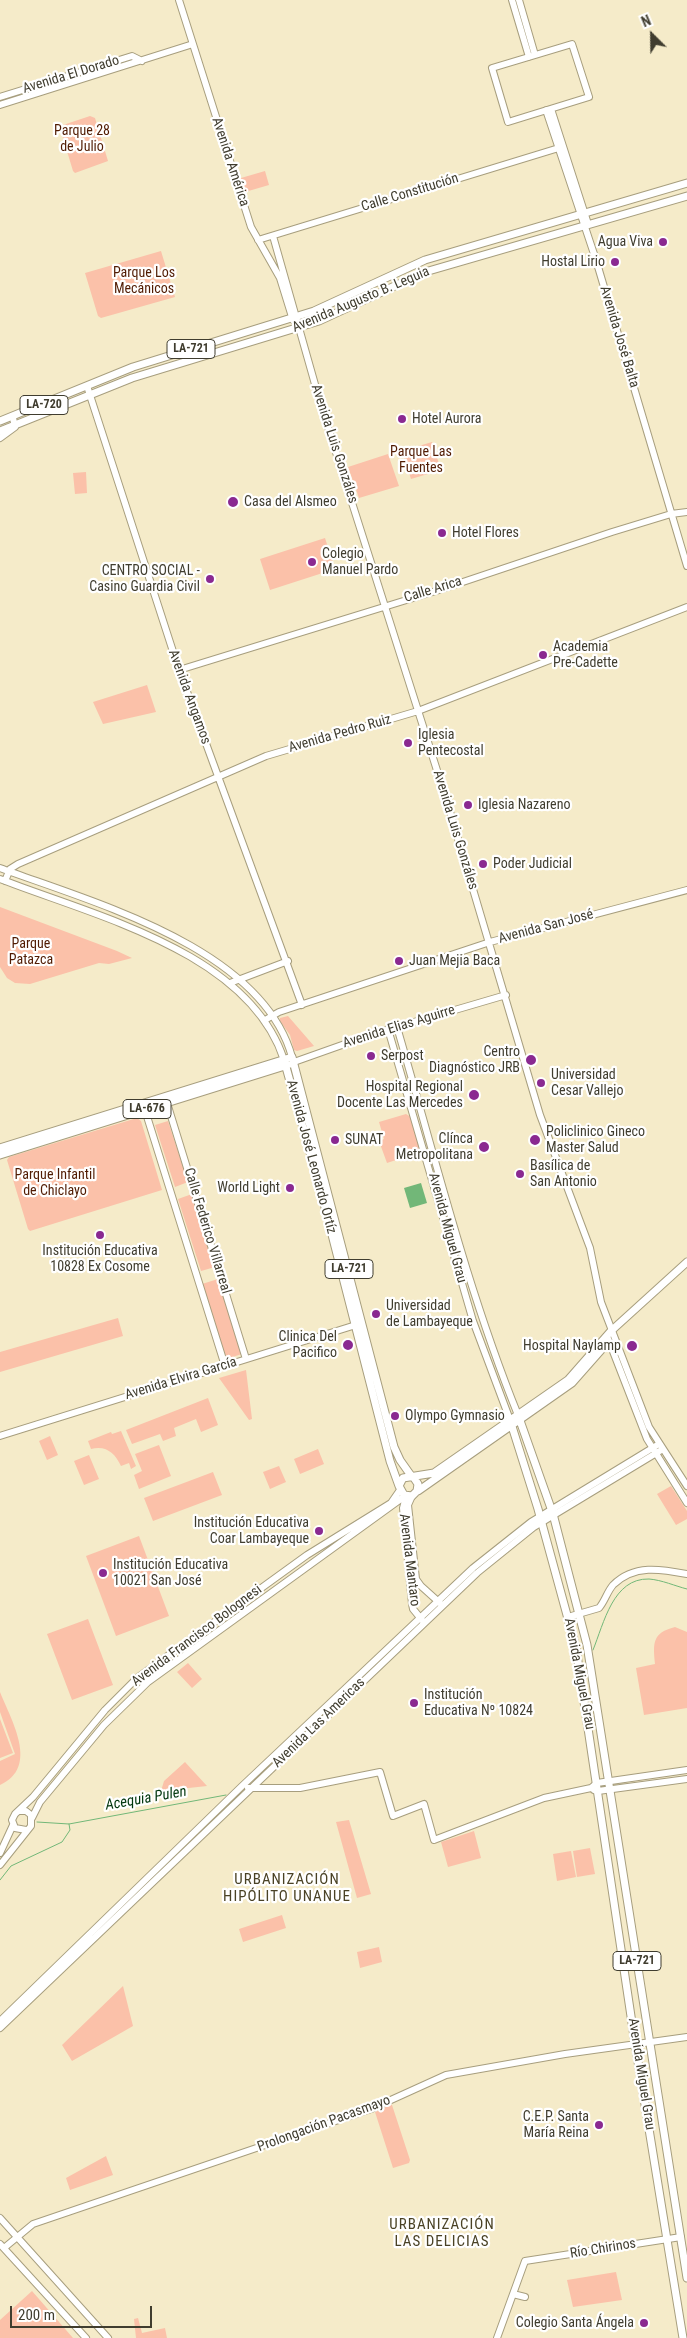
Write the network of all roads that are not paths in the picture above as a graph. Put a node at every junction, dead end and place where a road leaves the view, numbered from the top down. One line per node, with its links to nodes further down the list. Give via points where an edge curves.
1 (179, 0): 4 (street, Avenida América)
2 (512, 0): 5 (street)
3 (519, 0): 5 (street)
4 (193, 44): 6 (street, Avenida El Dorado); 16 (street, Avenida América, via 251,228)
5 (532, 56): 9 (street, via 572,44 589,97); 9 (street, via 492,68 508,122)
6 (142, 61): 7 (street, Avenida El Dorado, via 132,56); 8 (street, Avenida El Dorado)
7 (0, 98)
8 (0, 105)
9 (548, 109): 10 (street, Avenida José Balta)
10 (560, 147): 13 (street, Avenida José Balta); 15 (street, Calle Constitución)
11 (687, 183): 13 (main road, Avenida Augusto B. Leguia)
12 (687, 196): 14 (main road, Avenida Augusto B. Leguia)
13 (582, 214): 14 (street, Avenida José Balta); 17 (main road, Avenida Augusto B. Leguia)
14 (586, 225): 18 (main road, Avenida Augusto B. Leguia); 29 (street, Avenida José Balta)
15 (273, 236): 16 (street, Calle Constitución); 19 (street)
16 (258, 240): 19 (street, Avenida América, via 280,278)
17 (474, 246): 18 (main road); 19 (main road, Avenida Augusto B. Leguia, via 425,260)
18 (478, 256): 20 (main road, Avenida Augusto B. Leguia, via 413,277)
19 (295, 318): 20 (street, Avenida Luis Gonzáles); 21 (main road, Avenida Augusto B. Leguia / LA-721, via 151,361)
20 (298, 328): 22 (main road, Avenida Augusto B. Leguia / LA-721, via 154,371); 31 (street, Avenida Luis Gonzáles)
21 (87, 386): 22 (street, Avenida Angamos); 23 (main road, Avenida Augusto B. Leguia / LA-720)
22 (90, 396): 25 (main road, Avenida Augusto B. Leguia / LA-720); 33 (street, Avenida Angamos)
23 (12, 418): 24 (main road, Avenida Augusto B. Leguia / LA-720); 25 (street)
24 (0, 422)
25 (15, 427): 26 (main road, Avenida Augusto B. Leguia / LA-720); 27 (street)
26 (0, 431)
27 (0, 438)
28 (687, 512): 29 (street, Calle Arica)
29 (671, 514): 30 (street, Avenida José Balta); 31 (street, Calle Arica, via 439,590)
30 (687, 566)
31 (386, 604): 33 (street, Calle Arica); 34 (street, Avenida Luis Gonzáles)
32 (687, 607): 34 (street, Avenida Pedro Ruiz)
33 (179, 670): 35 (street, Avenida Angamos)
34 (418, 711): 35 (street, Avenida Pedro Ruiz, via 282,751); 40 (street, Avenida Luis Gonzáles)
35 (217, 776): 37 (street, Avenida Pedro Ruiz, via 18,864); 41 (street, Avenida Angamos)
36 (0, 868): 37 (street)
37 (8, 872): 38 (street); 42 (street, via 167,932)
38 (2, 880): 43 (street, via 146,934)
39 (687, 890): 40 (street, Avenida San José)
40 (490, 942): 44 (street, Avenida Luis Gonzáles); 45 (street, Avenida San José)
41 (288, 961): 42 (street); 45 (street, Avenida Angamos)
42 (240, 979): 43 (street); 46 (street, LA-721)
43 (230, 983): 47 (street, LA-721)
44 (506, 995): 48 (street, Avenida Elias Aguirre); 60 (street, Avenida Luis Gonzáles, via 540,1115 590,1248)
45 (302, 1004): 46 (street, Avenida San José)
46 (273, 1016): 47 (street, Avenida San José); 50 (street, LA-721)
47 (265, 1020): 51 (street, LA-721, via 274,1033)
48 (397, 1027): 49 (street, Avenida Elias Aguirre); 63 (street, Avenida Miguel Grau, via 469,1278)
49 (388, 1029): 50 (street, Avenida Elias Aguirre); 64 (street, Avenida Miguel Grau, via 467,1304)
50 (293, 1059): 51 (main road, LA-676); 56 (main road, Avenida José Leonardo Ortíz / LA-721)
51 (285, 1063): 52 (main road, LA-676); 54 (main road, LA-676); 56 (main road, Avenida José Leonardo Ortíz / LA-721)
52 (167, 1103): 53 (main road, LA-676); 61 (street, Calle Federico Villarreal)
53 (145, 1110): 55 (main road, LA-676); 62 (street, Calle Federico Villarreal)
54 (0, 1148)
55 (0, 1155)
56 (338, 1240): 59 (main road, Avenida José Leonardo Ortíz / LA-721)
57 (687, 1262): 60 (main road, Avenida Francisco Bolognesi)
58 (687, 1268): 60 (main road, Avenida Francisco Bolognesi)
59 (359, 1324): 61 (street, Avenida Elvira García); 68 (main road, Avenida José Leonardo Ortíz / LA-721); 72 (main road, Avenida José Leonardo Ortíz / LA-721)
60 (610, 1336): 63 (main road, Avenida Francisco Bolognesi, via 568,1380); 63 (main road, Avenida Francisco Bolognesi, via 578,1378); 66 (street, via 648,1427); 67 (street, via 643,1430)
61 (246, 1359): 62 (street, Avenida Elvira García)
62 (225, 1366): 65 (street, Avenida Elvira García)
63 (519, 1418): 64 (main road, Avenida Francisco Bolognesi); 75 (main road, Avenida Miguel Grau / LA-721)
64 (511, 1423): 69 (main road, Avenida Francisco Bolognesi); 72 (main road, Avenida Francisco Bolognesi); 77 (main road, Avenida Miguel Grau / LA-721)
65 (0, 1436)
66 (661, 1446): 67 (street, Avenida Las Americas); 71 (street)
67 (654, 1451): 73 (street); 75 (street, Avenida Las Americas)
68 (400, 1460): 69 (main road, via 419,1472); 70 (main road, Avenida José Leonardo Ortíz / LA-721)
69 (434, 1472): 70 (main road, Avenida Francisco Bolognesi)
70 (413, 1477): 72 (main road, LA-721, via 418,1484); 72 (main road, Avenida Francisco Bolognesi, via 404,1478)
71 (687, 1486)
72 (407, 1493): 74 (street, Avenida Francisco Bolognesi); 76 (street, Avenida Mantaro, via 402,1506); 79 (street, Avenida Mantaro, via 416,1579); 93 (street, Avenida Francisco Bolognesi, via 307,1555 137,1678 105,1710)
73 (687, 1503)
74 (387, 1510): 76 (street, via 399,1508); 94 (street, Avenida Francisco Bolognesi, via 142,1687 104,1725 40,1802)
75 (552, 1512): 77 (street, Avenida Las Americas); 83 (main road, Avenida Miguel Grau / LA-721)
76 (404, 1518): 80 (street, Avenida Mantaro)
77 (541, 1519): 81 (street, Avenida Las Americas, via 495,1550); 84 (main road, Avenida Miguel Grau / LA-721)
78 (687, 1574): 83 (street, via 658,1569 630,1574 613,1586 599,1608)
79 (421, 1586): 80 (street); 81 (street, Avenida Mantaro)
80 (411, 1589): 82 (street, Avenida Mantaro)
81 (439, 1604): 85 (street, Avenida Las Americas)
82 (413, 1609): 85 (street, Avenida Mantaro); 86 (street)
83 (580, 1614): 84 (street); 89 (main road, Avenida Miguel Grau / LA-721)
84 (568, 1617): 91 (main road, Avenida Miguel Grau / LA-721, via 580,1670)
85 (422, 1620): 86 (street, Avenida Las Americas); 92 (street, Avenida Las Americas)
86 (409, 1628): 90 (street, Avenida Las Americas)
87 (687, 1770): 89 (street)
88 (687, 1778): 89 (street)
89 (610, 1785): 91 (street); 102 (main road, Avenida Miguel Grau / LA-721)
90 (241, 1787): 92 (street); 99 (street, Avenida Las Americas)
91 (595, 1787): 92 (street, via 544,1798 434,1840 424,1804 393,1816 380,1772 300,1788); 103 (main road, Avenida Miguel Grau / LA-721)
92 (250, 1789): 100 (street, Avenida Las Americas)
93 (20, 1811): 94 (street, via 26,1811); 95 (street, via 13,1817)
94 (32, 1818): 96 (street, via 31,1826)
95 (13, 1826): 96 (street, via 20,1831); 97 (street)
96 (26, 1830): 98 (street)
97 (0, 1853)
98 (0, 1865)
99 (0, 2021)
100 (0, 2028)
101 (687, 2037): 102 (street, Prolongación Pacasmayo)
102 (650, 2041): 103 (street, Prolongación Pacasmayo); 106 (main road, Avenida Miguel Grau / LA-721)
103 (635, 2043): 105 (street, Prolongación Pacasmayo, via 446,2075 371,2109 33,2224); 107 (main road, Avenida Miguel Grau / LA-721)
104 (0, 2218): 105 (street)
105 (17, 2237): 108 (street, Prolongación Pacasmayo); 113 (street)
106 (681, 2237): 107 (street, Río Chirinos); 109 (main road, Avenida Miguel Grau / LA-721)
107 (667, 2239): 110 (street, Río Chirinos, via 525,2262); 115 (main road, Avenida Miguel Grau / LA-721)
108 (2, 2246): 112 (street)
109 (687, 2278)
110 (513, 2294): 111 (street); 114 (street)
111 (525, 2297)
112 (86, 2338)
113 (108, 2338)
114 (497, 2338)
115 (682, 2338)

